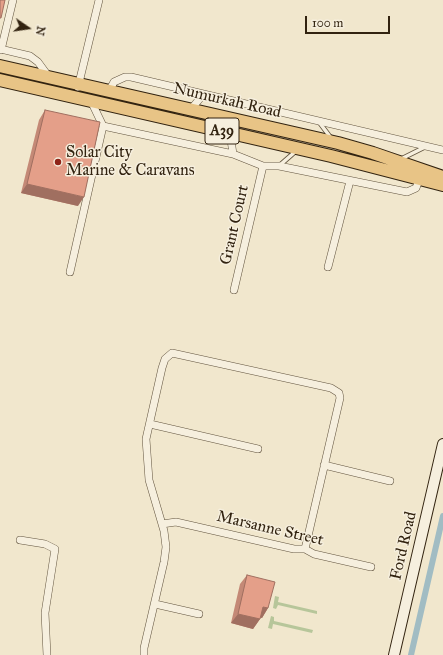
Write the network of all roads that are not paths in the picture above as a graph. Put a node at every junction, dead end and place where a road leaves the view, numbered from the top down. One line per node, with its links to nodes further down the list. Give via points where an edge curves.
1 (13, 0): 3 (street)
2 (99, 0): 7 (street)
3 (0, 50): 5 (street, via 30,56)
4 (0, 66): 5 (highway, Numurkah Road / A39)
5 (49, 77): 7 (highway, Numurkah Road / A39)
6 (0, 80): 10 (highway, Numurkah Road / A39)
7 (78, 84): 8 (highway, Numurkah Road / A39); 10 (street)
8 (109, 91): 9 (street, via 114,82 131,77); 12 (highway, via 111,100); 13 (highway, Numurkah Road / A39)
9 (203, 95): 13 (street); 14 (street)
10 (75, 97): 11 (highway, Numurkah Road / A39)
11 (91, 101): 12 (highway, Numurkah Road / A39); 15 (street)
12 (119, 108): 17 (highway, Numurkah Road / A39)
13 (191, 109): 16 (highway, Numurkah Road / A39)
14 (318, 120): 18 (lane); 19 (street)
15 (103, 126): 23 (street); 32 (street)
16 (293, 132): 18 (highway, Numurkah Road / A39); 22 (highway, via 298,142)
17 (230, 133): 20 (highway, Numurkah Road / A39); 23 (street)
18 (338, 143): 24 (highway, Numurkah Road / A39)
19 (427, 146): 21 (street); 24 (lane)
20 (299, 149): 22 (highway, Numurkah Road / A39); 26 (lane)
21 (443, 150)
22 (315, 152): 27 (highway, Numurkah Road / A39)
23 (233, 154): 25 (street)
24 (398, 161): 27 (highway, Numurkah Road / A39)
25 (263, 166): 26 (street); 33 (street, Grant Court)
26 (279, 166): 29 (street)
27 (420, 175): 28 (highway, Numurkah Road / A39); 29 (street, via 416,188 407,192); 30 (highway, Numurkah Road / A39)
28 (443, 177)
29 (350, 181): 31 (street)
30 (443, 186)
31 (328, 267)
32 (70, 272)
33 (234, 290)
34 (150, 424): 36 (street); 37 (street, via 162,368 165,359 172,353 331,388 339,393 340,398); 39 (street, via 146,439 149,480)
35 (443, 444): 47 (street, Ford Road)
36 (258, 449)
37 (324, 465): 38 (street); 41 (street)
38 (390, 481)
39 (162, 524): 41 (street, Marsanne Street, via 176,522 294,549); 43 (street, via 166,547)
40 (20, 540): 45 (street, via 45,544 55,549 45,613)
41 (305, 549): 42 (street, Marsanne Street, via 314,554)
42 (371, 567)
43 (155, 604): 44 (street); 46 (street)
44 (199, 614)
45 (47, 655)
46 (144, 655)
47 (394, 655)

